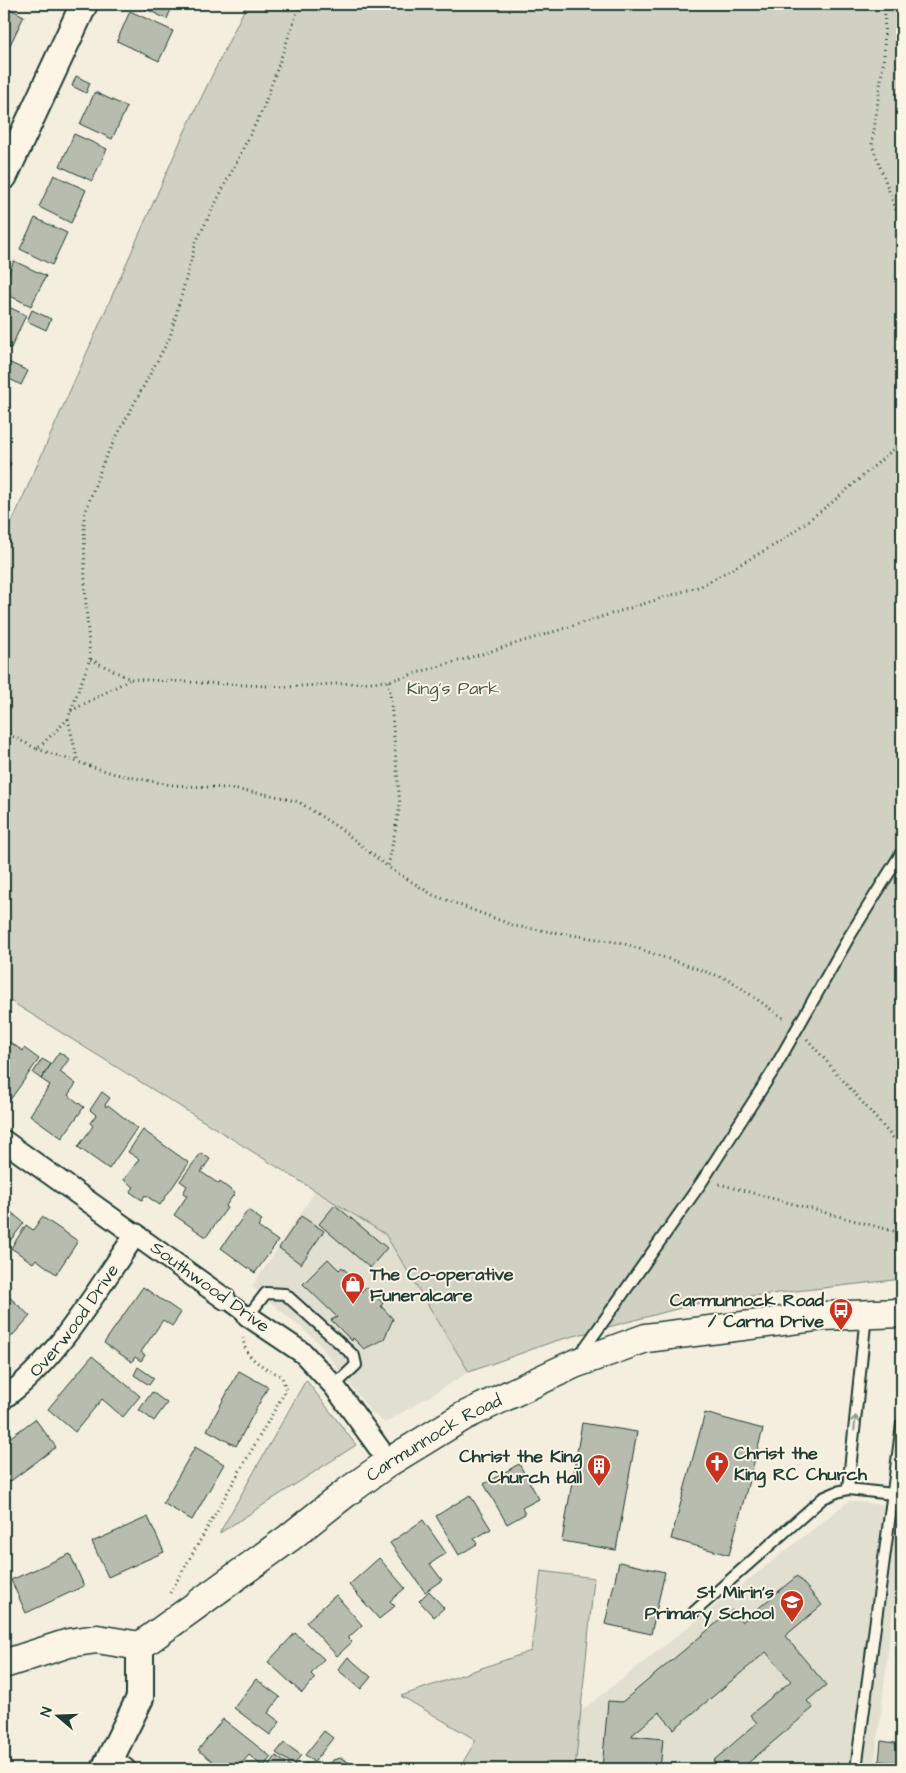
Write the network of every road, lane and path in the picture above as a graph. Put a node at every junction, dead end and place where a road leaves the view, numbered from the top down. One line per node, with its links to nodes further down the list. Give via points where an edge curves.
1 (84, 4): 4 (street)
2 (300, 4): 7 (path, via 263,109 196,242 170,337 104,460 84,516)
3 (885, 4): 5 (path, via 884,56 872,145)
4 (4, 176)
5 (902, 226)
6 (902, 442): 9 (path, via 780,542 701,586)
7 (90, 659): 8 (path); 10 (path)
8 (130, 679): 9 (path, via 285,687); 10 (path)
9 (389, 681): 16 (path, via 400,805)
10 (71, 710): 11 (path)
11 (68, 719): 13 (path); 14 (path)
12 (4, 732): 13 (path)
13 (37, 748): 14 (path)
14 (78, 762): 16 (path, via 115,774 171,785 271,794 299,802 342,830)
15 (902, 852): 17 (lane, via 849,936)
16 (388, 867): 17 (path, via 433,895 515,926 622,944 730,980)
17 (798, 1028): 19 (path); 20 (lane)
18 (4, 1141): 22 (street, Southwood Drive)
19 (902, 1148)
20 (703, 1180): 21 (path); 27 (lane)
21 (902, 1231)
22 (136, 1234): 23 (street, Southwood Drive); 29 (street, Overwood Drive, via 55,1350)
23 (225, 1300): 26 (street, Southwood Drive)
24 (902, 1313): 25 (main road, Carmunnock Road)
25 (866, 1314): 27 (main road, Carmunnock Road, via 823,1316 646,1338); 32 (lane, one-way to 25)
26 (248, 1316): 28 (street, Southwood Drive, via 303,1353); 28 (lane, via 266,1294 285,1294 354,1356 356,1365); 34 (path, via 243,1334 244,1348 251,1358 282,1376 286,1390)
27 (574, 1364): 31 (main road, Carmunnock Road, via 464,1416)
28 (334, 1386): 31 (street, Southwood Drive)
29 (4, 1398)
30 (902, 1424): 33 (lane)
31 (389, 1462): 36 (main road, Carmunnock Road)
32 (848, 1489): 33 (lane); 35 (lane, via 823,1498)
33 (893, 1494): 39 (lane)
34 (169, 1595)
35 (694, 1612)
36 (140, 1646): 37 (main road, via 97,1639 70,1643); 38 (street, via 140,1698)
37 (4, 1664)
38 (114, 1766)
39 (856, 1769)

